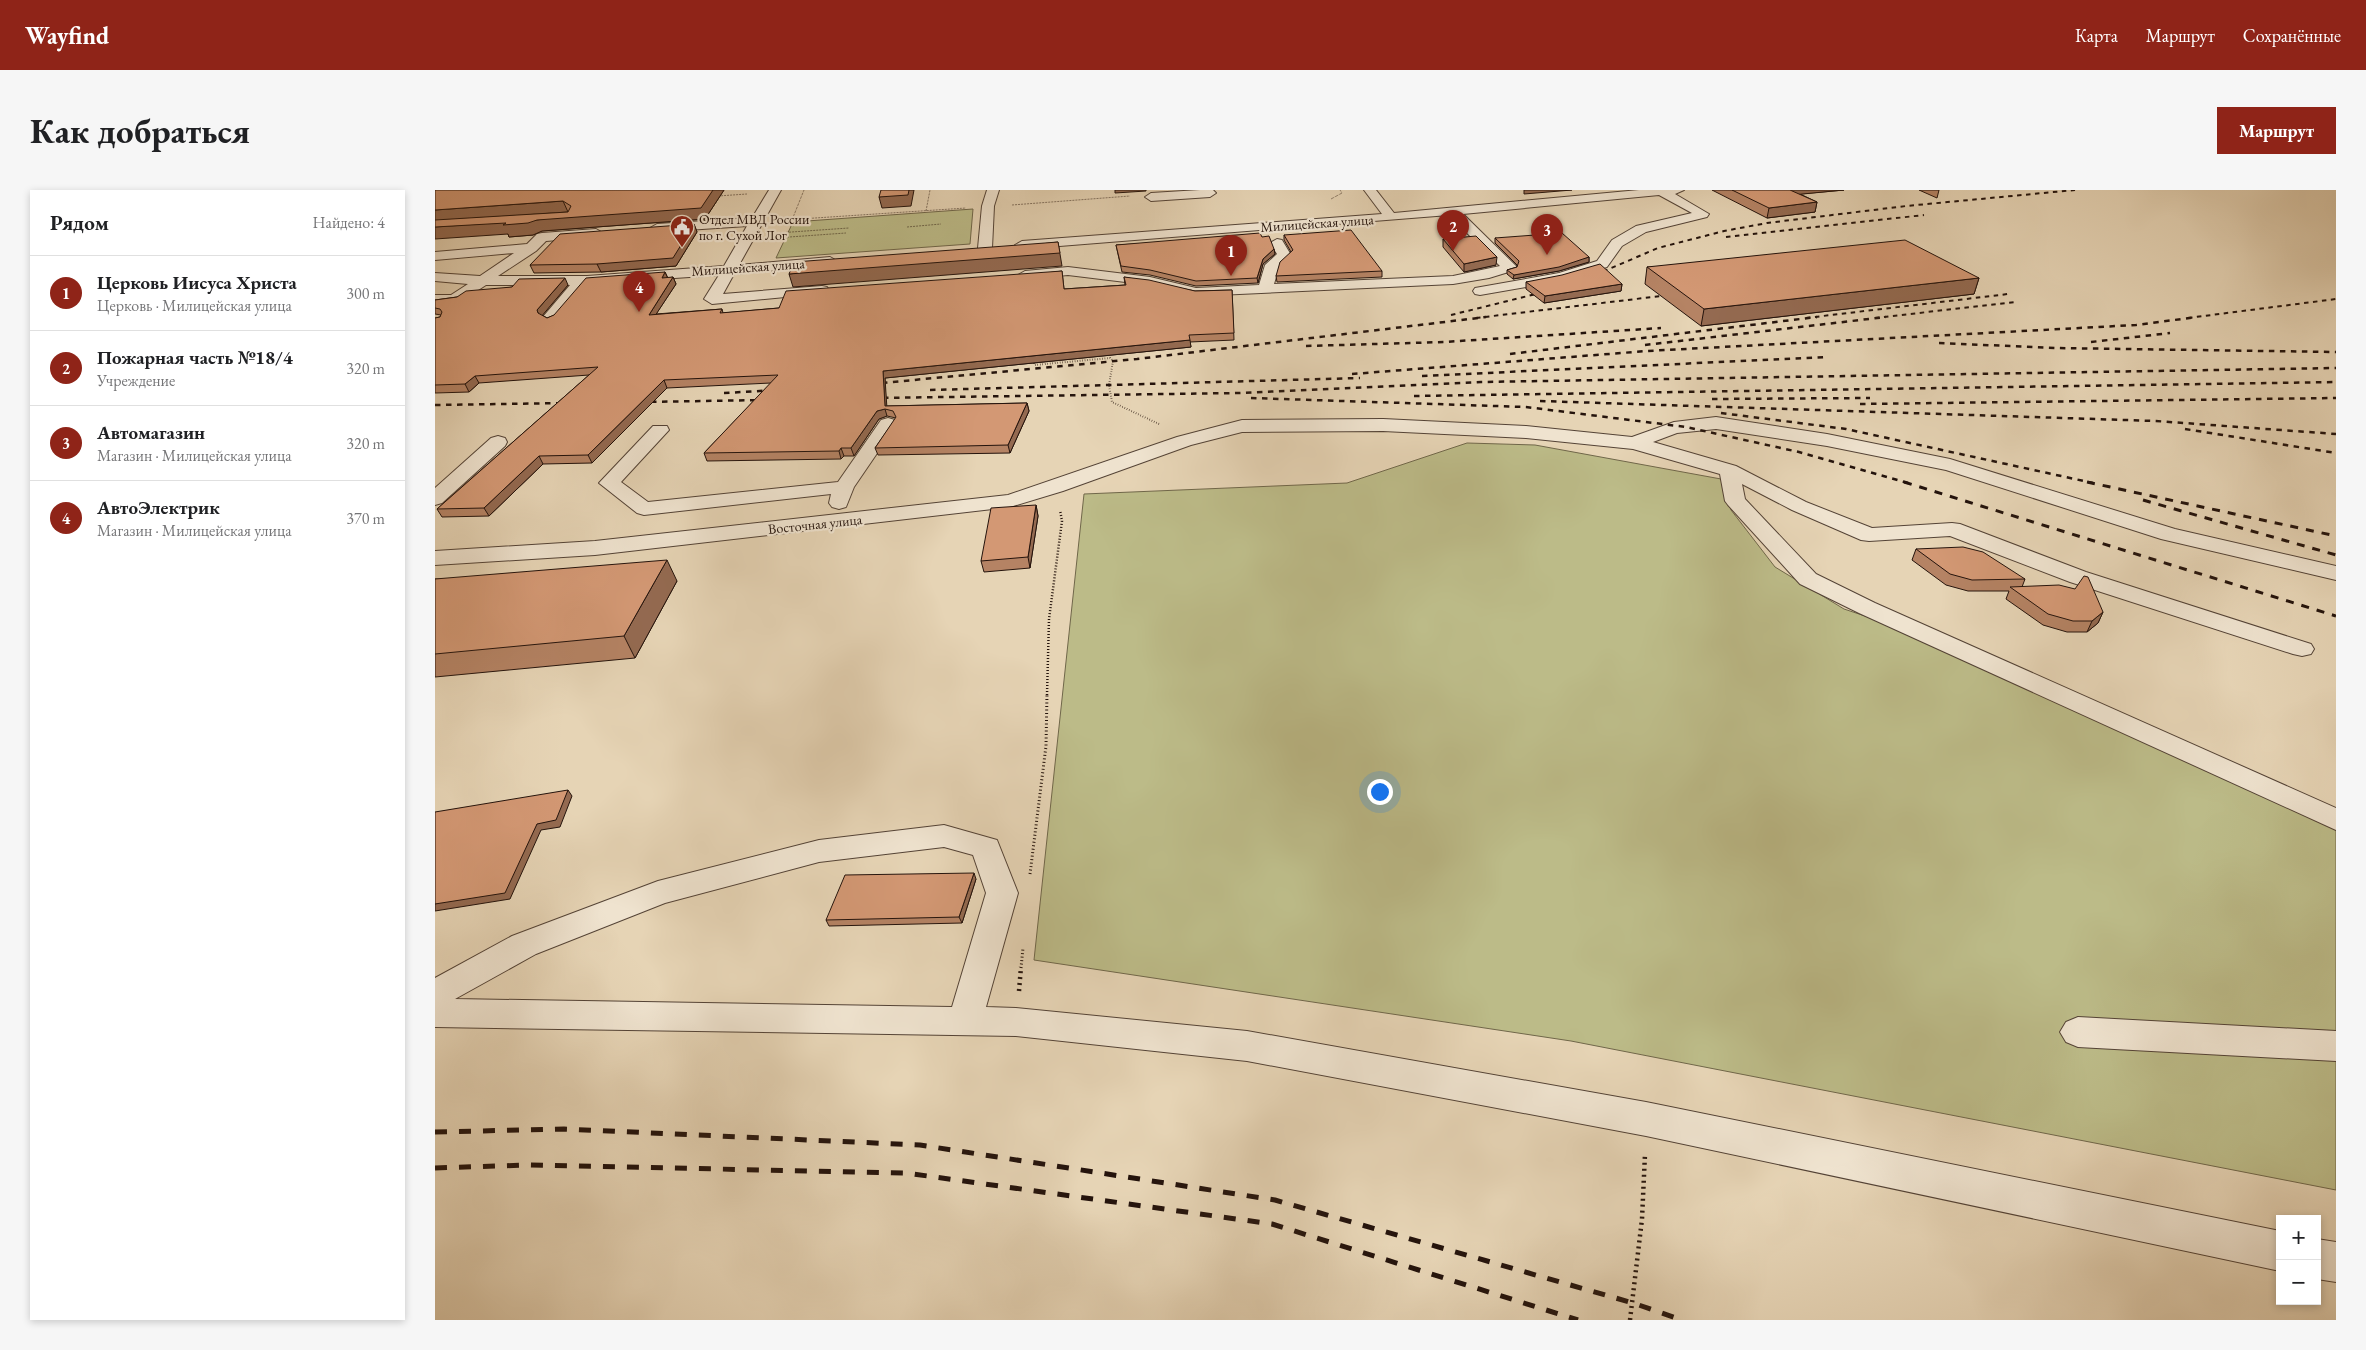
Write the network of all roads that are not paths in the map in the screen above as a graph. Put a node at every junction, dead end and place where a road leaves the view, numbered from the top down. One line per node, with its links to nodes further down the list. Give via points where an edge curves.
1 (775, 190): 13 (street)
2 (993, 190): 17 (street, Милицейская улица, via 988,206 990,248)
3 (1390, 190): 5 (street)
4 (1678, 190): 6 (street)
5 (1372, 192): 11 (street)
6 (1662, 192): 10 (street); 29 (street, via 1703,214 1641,229 1617,243 1602,264 1561,276 1477,292)
7 (1210, 193): 8 (street)
8 (1151, 194): 17 (street)
9 (655, 215): 13 (street, via 644,229)
10 (1457, 215): 11 (street, Милицейская улица); 14 (street, via 1316,230); 27 (street, via 1510,267 1489,274)
11 (1391, 217): 14 (street, Милицейская улица)
12 (585, 222): 16 (street)
13 (757, 222): 22 (street)
14 (1296, 225): 17 (street, Милицейская улица)
15 (609, 232): 16 (street)
16 (575, 234): 19 (street, via 542,237)
17 (1164, 235)
18 (1277, 243): 27 (street, via 1283,255 1272,265)
19 (531, 248): 20 (street); 26 (street)
20 (435, 256)
21 (848, 259): 22 (street, Милицейская улица)
22 (732, 268): 25 (street, Милицейская улица, via 604,273); 28 (street, via 712,299)
23 (1009, 276): 27 (street, via 1068,271 1150,281 1196,292)
24 (435, 277): 26 (street, Милицейская улица)
25 (583, 279): 26 (street, Милицейская улица); 31 (street)
26 (478, 281): 30 (street, via 455,299)
27 (1266, 287)
28 (841, 289)
29 (1341, 299)
30 (435, 300)
31 (550, 318)
32 (888, 424): 37 (street)
33 (660, 430): 37 (street, via 609,483 644,509)
34 (498, 442): 38 (street)
35 (1634, 443): 36 (street, Восточная улица); 39 (street, Восточная улица, via 1526,432 1383,425 1242,426 1184,441 1010,501); 41 (street, via 1673,428 1716,423 1827,440 1950,465 2169,534)
36 (1729, 470): 42 (street, Восточная улица, via 1799,506 1869,535 1952,529 2078,577); 43 (street, via 1735,501 1808,579)
37 (844, 487): 39 (street)
38 (435, 499)
39 (845, 527): 40 (street, Восточная улица)
40 (435, 558)
41 (2336, 573)
42 (2302, 649)
43 (2336, 820)
44 (435, 994): 46 (street, via 524,945 658,893 819,851 944,836 986,848 1002,893)
45 (435, 1013): 46 (street)
46 (965, 1021): 49 (street, via 1016,1022 1247,1046 1646,1118)
47 (2078, 1032): 48 (street)
48 (2336, 1046)
49 (2276, 1250)
50 (2321, 1260): 51 (street)
51 (2336, 1262)

